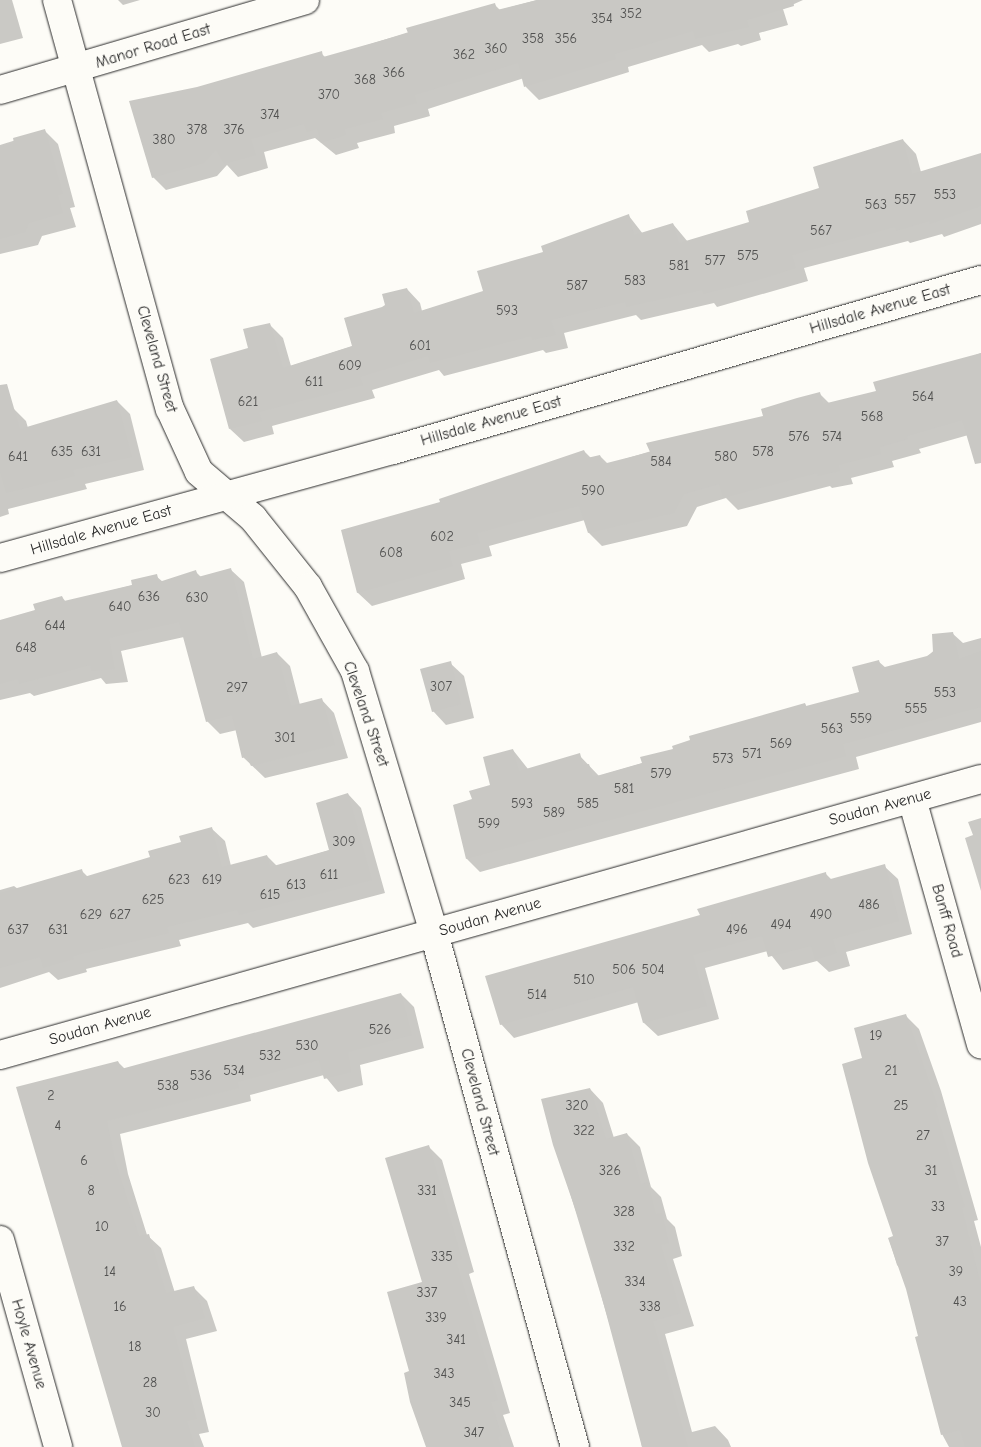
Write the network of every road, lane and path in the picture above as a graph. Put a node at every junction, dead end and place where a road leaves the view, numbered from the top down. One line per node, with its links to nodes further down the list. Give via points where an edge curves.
1 (56, 0): 3 (street, Cleveland Street)
2 (305, 0): 3 (street, Manor Road East)
3 (76, 69): 4 (street, Manor Road East); 6 (street, Cleveland Street, via 170,409 199,472)
4 (0, 90)
5 (981, 280): 6 (street, Hillsdale Avenue East)
6 (225, 496): 7 (street, Hillsdale Avenue East); 10 (street, Cleveland Street, via 253,518 308,587 355,671)
7 (0, 558)
8 (981, 779): 9 (street, Soudan Avenue)
9 (912, 798): 10 (street, Soudan Avenue); 11 (street, Banff Road)
10 (434, 933): 12 (street, Soudan Avenue); 15 (street, Cleveland Street)
11 (981, 1044)
12 (0, 1055)
13 (0, 1240): 14 (street, Hoyle Avenue)
14 (58, 1447)
15 (575, 1447)

